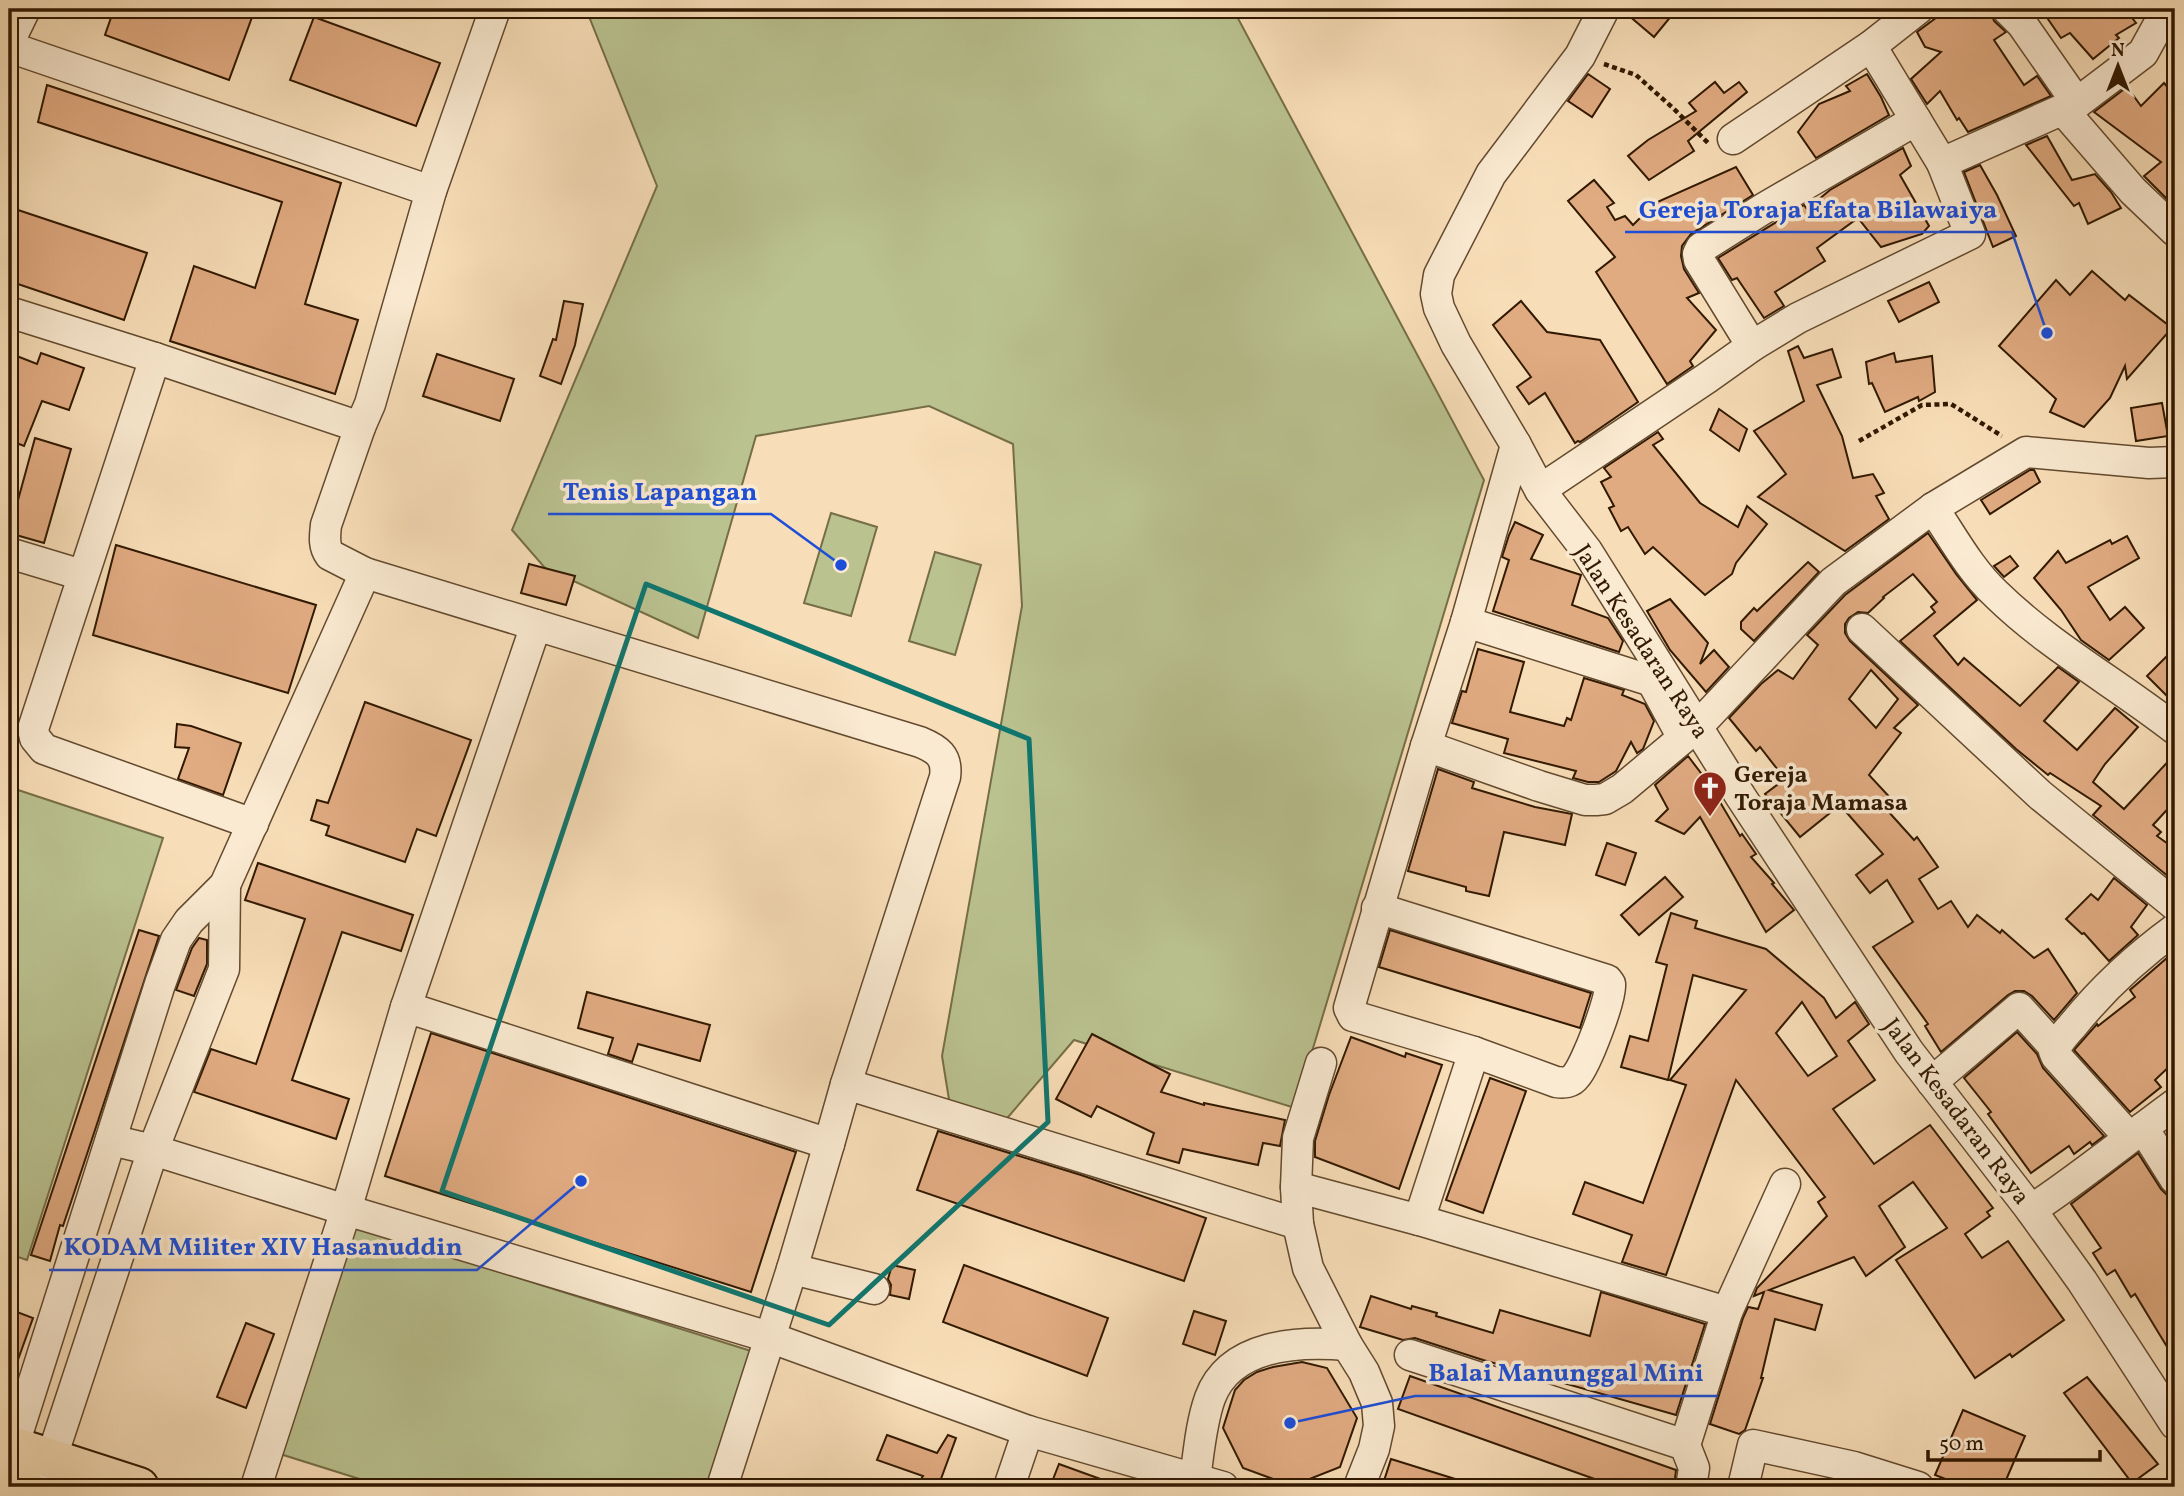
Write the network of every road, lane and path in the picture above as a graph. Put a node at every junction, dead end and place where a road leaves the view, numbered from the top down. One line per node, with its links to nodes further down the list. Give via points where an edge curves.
1 (24, 9): 7 (street)
2 (495, 9): 15 (street)
3 (1604, 9): 10 (street, Jalan Kesadaran Raya)
4 (1918, 9): 9 (street)
5 (2007, 9): 11 (street, via 2022,24)
6 (2171, 9): 11 (street, via 2143,52)
7 (9, 41)
8 (9, 47): 15 (street)
9 (1871, 47): 12 (street); 13 (street)
10 (1580, 56): 13 (path, via 1636,75 1706,143 1718,145); 22 (street, Jalan Kesadaran Raya, via 1492,174 1436,285 1439,308 1456,344)
11 (2070, 107): 14 (street); 16 (street, via 2133,191)
12 (1916, 120): 14 (street); 18 (street, via 1701,248 1699,260)
13 (1733, 139)
14 (1942, 163): 18 (street, via 1970,234 1798,318)
15 (432, 191): 20 (street)
16 (2175, 231)
17 (9, 312): 19 (street)
18 (1752, 346): 25 (street)
19 (155, 358): 20 (street); 29 (street)
20 (360, 427): 28 (street, via 335,495 325,542 330,555)
21 (1859, 441): 23 (path, via 1922,405 1951,404)
22 (1516, 445): 25 (street, Jalan Kesadaran Raya); 30 (street)
23 (2026, 452): 24 (street); 26 (street)
24 (2175, 463)
25 (1540, 490): 33 (street, Jalan Kesadaran Raya, via 1587,551)
26 (1933, 508): 33 (street, via 1833,582); 34 (street, via 1994,593 2031,626)
27 (9, 553): 29 (street)
28 (365, 573): 31 (street); 36 (street)
29 (82, 575): 36 (street, via 35,720 38,743 44,750)
30 (1466, 622): 35 (street); 35 (street, via 1652,681 1682,738 1622,789 1596,800 1539,786)
31 (536, 625): 41 (street); 46 (street, via 920,741 943,756 945,776)
32 (1862, 629): 38 (street, via 2040,795)
33 (1697, 727): 45 (street, Jalan Kesadaran Raya)
34 (2175, 729)
35 (1426, 746): 39 (street)
36 (253, 824): 37 (street)
37 (225, 885): 49 (street, via 176,940); 51 (street, via 224,969)
38 (2175, 905)
39 (1377, 908): 43 (street, via 1349,1008 1353,1016); 43 (street, via 1611,984 1594,1039 1576,1077 1567,1083)
40 (2175, 929): 42 (street, via 2107,987)
41 (406, 1007): 50 (street); 55 (street)
42 (2055, 1048): 45 (street, via 2019,1008); 48 (street, via 2056,1056)
43 (1474, 1052): 57 (street)
44 (1321, 1063): 54 (street, via 1298,1138)
45 (1932, 1082): 56 (street, Jalan Kesadaran Raya)
46 (846, 1083): 50 (street); 58 (street)
47 (2175, 1104): 48 (street)
48 (2136, 1132): 52 (street); 56 (street)
49 (111, 1140): 51 (street); 68 (street)
50 (829, 1144): 59 (street)
51 (153, 1150): 55 (street); 69 (street)
52 (2175, 1180)
53 (1785, 1184): 61 (street)
54 (1296, 1187): 57 (street); 58 (street)
55 (346, 1210): 62 (street); 73 (street)
56 (2031, 1210): 65 (street, Jalan Kesadaran Raya)
57 (1419, 1220): 61 (street)
58 (1298, 1223): 63 (street, via 1308,1268)
59 (792, 1269): 60 (street); 62 (street)
60 (874, 1289)
61 (1727, 1312): 67 (street)
62 (769, 1337): 66 (street); 74 (street)
63 (1347, 1345): 70 (street, via 1276,1347 1235,1365 1210,1398); 77 (street, via 1377,1403 1379,1426)
64 (1410, 1355): 67 (street)
65 (2175, 1424)
66 (1028, 1431): 70 (street); 75 (street)
67 (1685, 1445): 78 (street, via 1694,1468)
68 (10, 1458): 69 (highway); 71 (highway)
69 (46, 1473): 72 (highway)
70 (1195, 1478): 76 (street)
71 (25, 1487)
72 (139, 1487)
73 (256, 1487)
74 (722, 1487)
75 (1009, 1487)
76 (1223, 1487)
77 (1359, 1487)
78 (1691, 1487)
79 (1743, 1487): 80 (street, via 1754,1445 1841,1463)
80 (1918, 1487)

